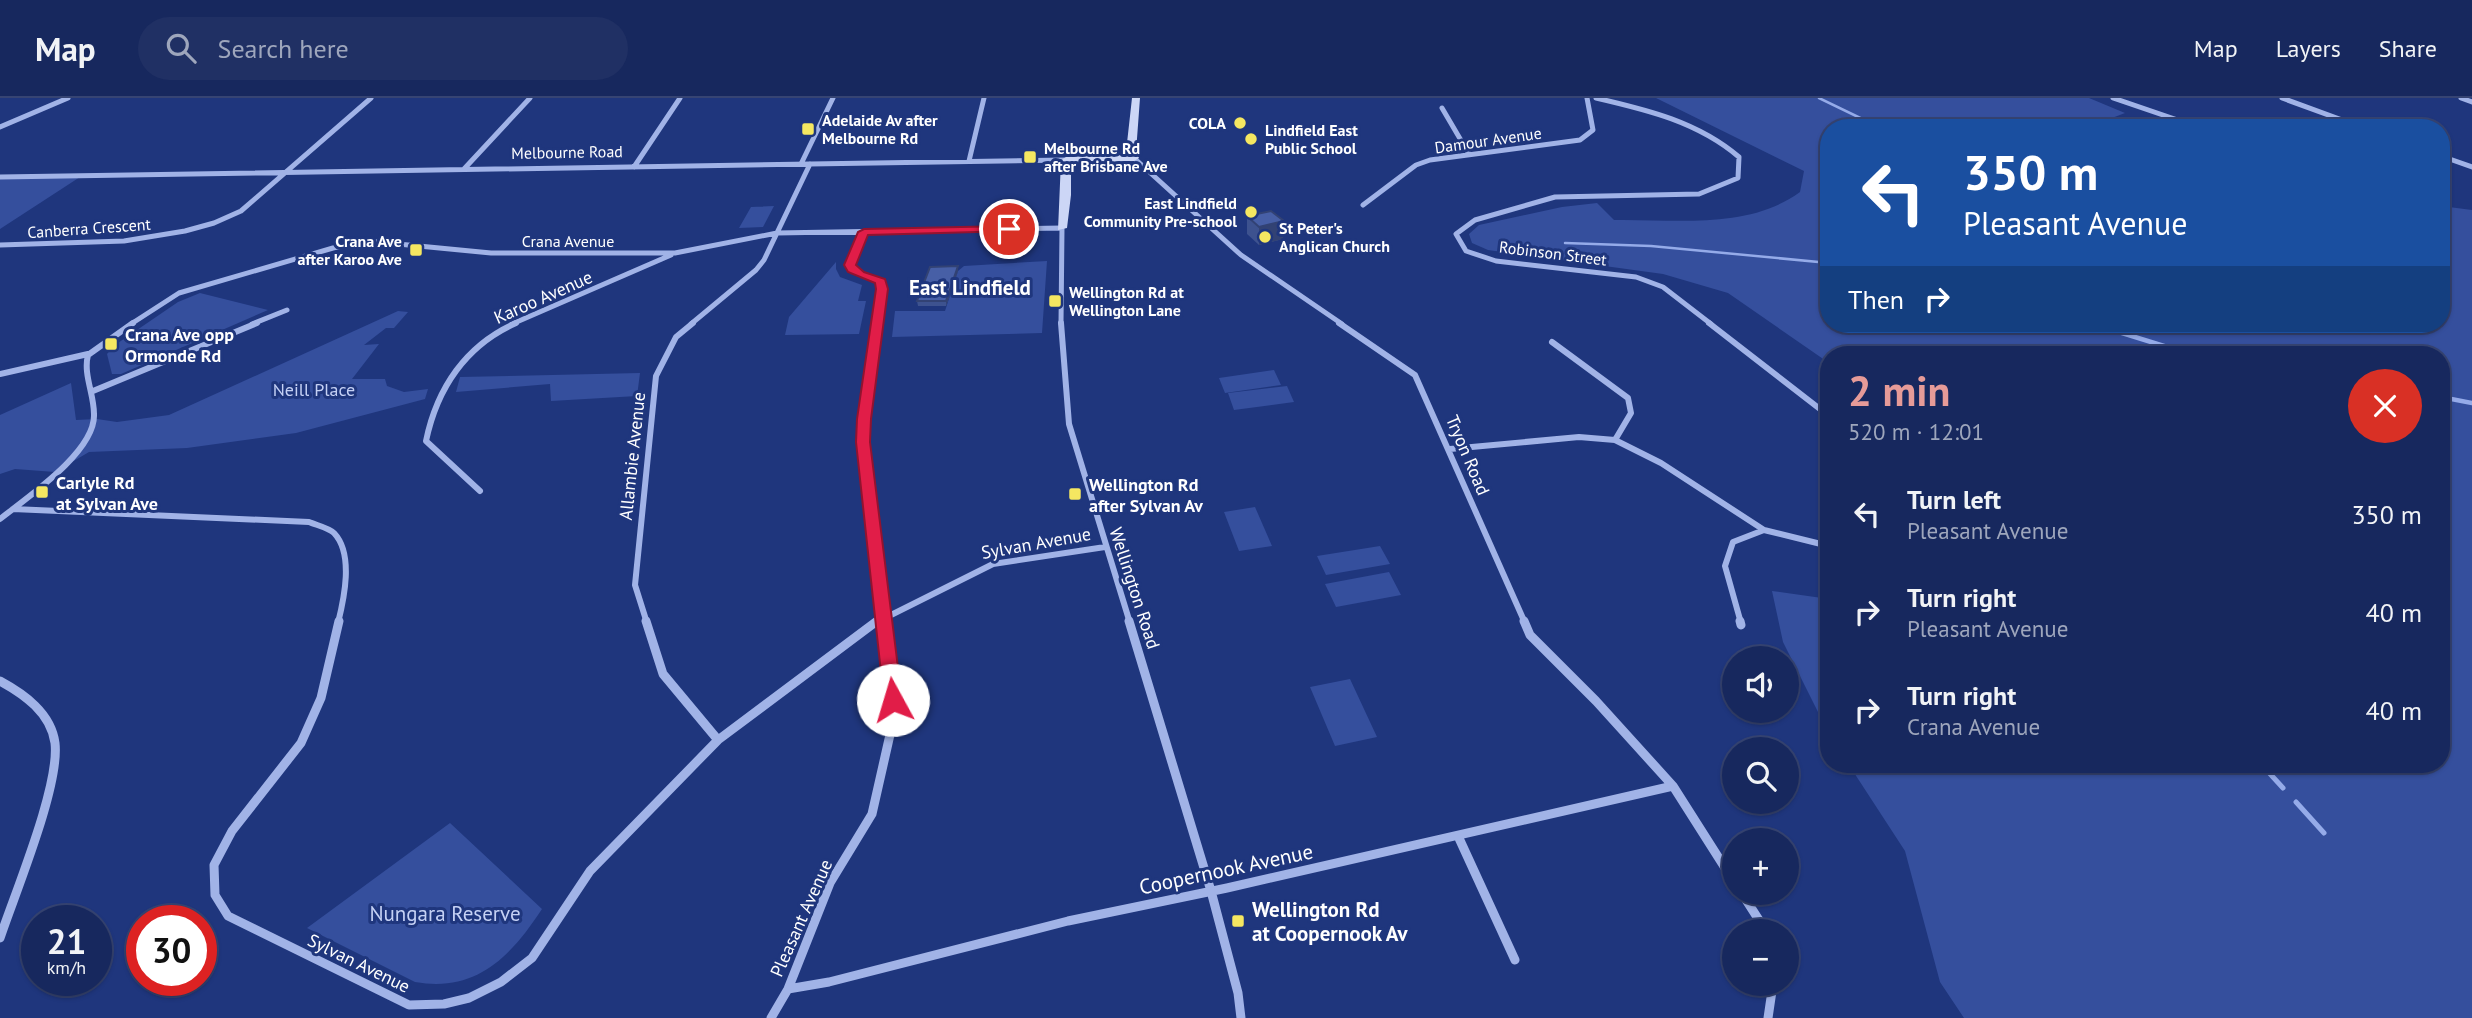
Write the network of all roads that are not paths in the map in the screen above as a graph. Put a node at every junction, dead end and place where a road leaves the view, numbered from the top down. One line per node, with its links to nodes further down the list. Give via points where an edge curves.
1 (68, 98): 17 (street)
2 (371, 98): 28 (street, Canberra Crescent)
3 (530, 98): 27 (street)
4 (680, 98): 25 (street)
5 (833, 98): 23 (street)
6 (984, 98): 22 (street)
7 (1136, 98): 19 (street)
8 (1587, 98): 18 (street, Damour Avenue, via 1593,130 1580,140)
9 (1596, 98): 41 (street, Robinson Street, via 1653,111 1717,138 1739,157 1738,177 1699,194 1555,197 1475,220 1457,234 1459,242 1466,251 1496,261 1636,277 1663,287)
10 (2113, 98): 15 (street)
11 (2282, 98): 16 (street)
12 (2461, 98): 13 (street)
13 (2472, 102)
14 (1442, 108): 18 (street)
15 (2175, 119)
16 (2339, 119)
17 (0, 127)
18 (1469, 154): 30 (street, Damour Avenue, via 1416,165)
19 (1134, 158): 21 (street, Melbourne Road); 43 (street, Tryon Road, via 1241,255 1415,375)
20 (2450, 159): 26 (street)
21 (1066, 160): 22 (street, Melbourne Road); 31 (street, Wellington Road)
22 (969, 161): 24 (street, Melbourne Road)
23 (801, 164): 24 (street, Melbourne Road); 25 (street, Melbourne Road)
24 (810, 164): 33 (street, Allambie Avenue)
25 (634, 167): 27 (street, Melbourne Road)
26 (2472, 167)
27 (464, 169): 28 (street, Melbourne Road)
28 (287, 172): 29 (street, Melbourne Road); 34 (street, Canberra Crescent, via 241,211 192,229 103,243)
29 (0, 177)
30 (1363, 205)
31 (1062, 228): 32 (street, Crana Avenue); 49 (street, Wellington Road, via 1061,320 1069,424)
32 (864, 232): 33 (street, Crana Avenue); 50 (street, Pleasant Avenue, via 850,265 880,281 882,289 863,442)
33 (777, 233): 35 (street, Crana Avenue); 53 (street, Allambie Avenue, via 756,270 676,337 656,376 635,585 663,674)
34 (0, 245)
35 (674, 253): 38 (street, Crana Avenue, via 491,253 381,242 351,244 179,293); 44 (street, Karoo Avenue, via 504,328 486,339 449,376 426,441)
36 (287, 310): 40 (street)
37 (1552, 342): 42 (street, via 1628,398 1630,413)
38 (88, 354): 39 (street); 40 (street)
39 (0, 374)
40 (93, 391): 45 (street, via 90,436)
41 (1820, 409)
42 (1615, 440): 43 (street, via 1579,437); 47 (street, via 1661,463)
43 (1450, 449): 54 (street, Tryon Road, via 1530,635)
44 (480, 491)
45 (13, 509): 46 (street); 53 (street, Sylvan Avenue, via 309,522 333,532 341,546 347,586 321,698 301,743 232,831 214,865 215,895 228,916 409,1005 469,998 501,982 532,958 590,872)
46 (0, 519)
47 (1764, 530): 48 (street); 51 (street, via 1733,542 1724,566)
48 (1820, 544)
49 (1105, 547): 50 (street, Sylvan Avenue, via 993,564); 57 (street, Wellington Road)
50 (882, 618): 53 (street, Sylvan Avenue); 60 (street, Pleasant Avenue, via 894,717 885,773 872,814 830,883)
51 (1741, 625)
52 (0, 681): 58 (street, via 41,711 56,750)
53 (718, 740)
54 (1673, 786): 55 (street, Coopernook Avenue); 56 (street, Tryon Road)
55 (1458, 836): 57 (street, Coopernook Avenue); 59 (street)
56 (1722, 863)
57 (1211, 891): 60 (street, Coopernook Avenue, via 1068,920); 63 (street, Wellington Road)
58 (0, 938)
59 (1515, 960)
60 (788, 989): 62 (street, Pleasant Avenue)
61 (1771, 996): 64 (street)
62 (771, 1018)
63 (1241, 1018)
64 (1768, 1018)

